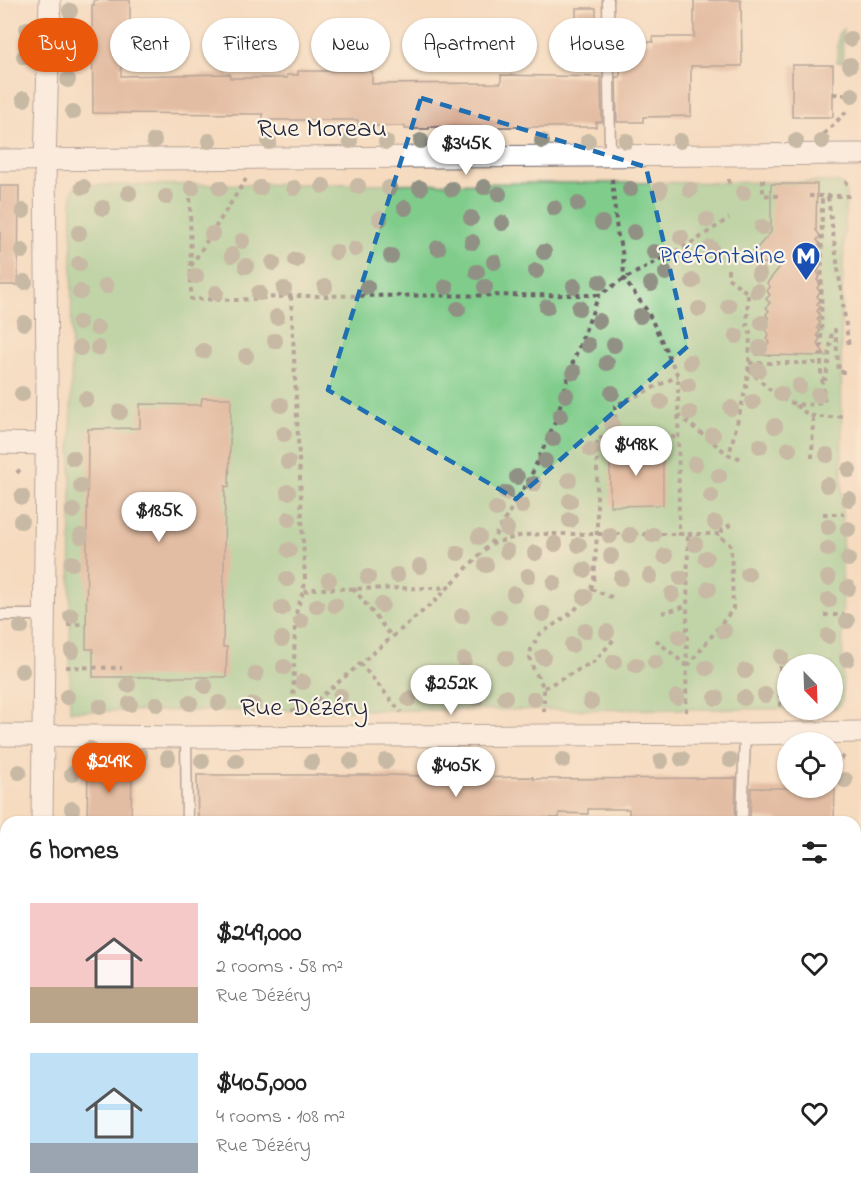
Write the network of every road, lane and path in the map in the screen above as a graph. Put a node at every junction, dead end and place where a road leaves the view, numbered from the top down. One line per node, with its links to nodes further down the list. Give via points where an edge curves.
1 (50, 0): 10 (street)
2 (608, 0): 8 (lane)
3 (833, 94): 4 (path)
4 (849, 95)
5 (849, 109): 6 (path)
6 (819, 138)
7 (861, 154): 8 (street, Rue Moreau)
8 (610, 156): 10 (street, Rue Moreau)
9 (0, 160): 10 (street, Rue Moreau)
10 (45, 160): 42 (street)
11 (246, 179): 23 (path)
12 (612, 179): 25 (path)
13 (729, 179): 16 (path)
14 (763, 179): 17 (path, via 763,195)
15 (190, 180): 23 (path)
16 (729, 186)
17 (778, 196)
18 (809, 196): 20 (path)
19 (850, 196): 21 (path)
20 (822, 197): 21 (path); 30 (path)
21 (828, 197): 28 (path)
22 (729, 218): 25 (path)
23 (190, 266): 27 (path, via 190,299)
24 (728, 269): 29 (path, via 728,278 748,293)
25 (624, 279): 26 (path); 33 (path, via 648,312)
26 (599, 295): 27 (path); 55 (path, via 570,370 556,420 530,478)
27 (291, 296): 59 (path)
28 (849, 347)
29 (749, 363): 30 (path); 31 (path)
30 (823, 363): 34 (path)
31 (748, 369): 35 (path, via 777,396); 43 (path)
32 (849, 372): 34 (path, via 839,372 835,330 826,379)
33 (678, 376): 36 (path); 39 (path, via 615,406)
34 (822, 379): 35 (path, via 825,402)
35 (796, 405): 38 (path)
36 (677, 414): 40 (path); 43 (path)
37 (845, 416): 38 (path)
38 (813, 417): 44 (path)
39 (616, 437): 40 (path); 51 (path, via 597,438)
40 (677, 437): 53 (path)
41 (0, 443): 42 (street)
42 (45, 444): 64 (street)
43 (729, 455): 45 (path)
44 (812, 458)
45 (743, 459)
46 (21, 468): 47 (path)
47 (17, 472)
48 (844, 513): 49 (path)
49 (824, 514)
50 (735, 523): 52 (path, via 722,529)
51 (597, 534): 53 (path); 55 (path, via 523,535); 58 (path)
52 (722, 534): 54 (path); 73 (path, via 731,546 733,609)
53 (679, 535): 54 (path)
54 (688, 535): 61 (path)
55 (490, 544): 56 (path)
56 (451, 586): 57 (path); 69 (path)
57 (353, 588): 59 (path); 69 (path)
58 (591, 589): 60 (path); 76 (path, via 574,611 534,641 530,658)
59 (304, 591): 77 (path, via 295,619)
60 (614, 598)
61 (687, 606): 62 (path); 73 (path)
62 (662, 613)
63 (0, 615): 64 (lane)
64 (44, 615): 85 (street)
65 (824, 615): 66 (path)
66 (844, 615)
67 (86, 624): 68 (path)
68 (66, 625)
69 (392, 637): 72 (path)
70 (615, 638): 76 (path, via 595,661)
71 (656, 640): 73 (path)
72 (360, 663): 78 (path); 79 (path)
73 (687, 666): 81 (path)
74 (66, 667): 75 (path)
75 (122, 668)
76 (544, 688): 80 (path)
77 (293, 712)
78 (303, 712)
79 (401, 712)
80 (544, 712)
81 (686, 712)
82 (861, 732): 83 (street, Rue Dézéry)
83 (745, 734): 86 (street, Rue Dézéry); 91 (lane)
84 (0, 735): 85 (street, Rue Dézéry)
85 (42, 735): 86 (street, Rue Dézéry); 89 (street)
86 (186, 737): 90 (lane)
87 (846, 754): 88 (path)
88 (843, 757)
89 (42, 816)
90 (187, 816)
91 (742, 816)

